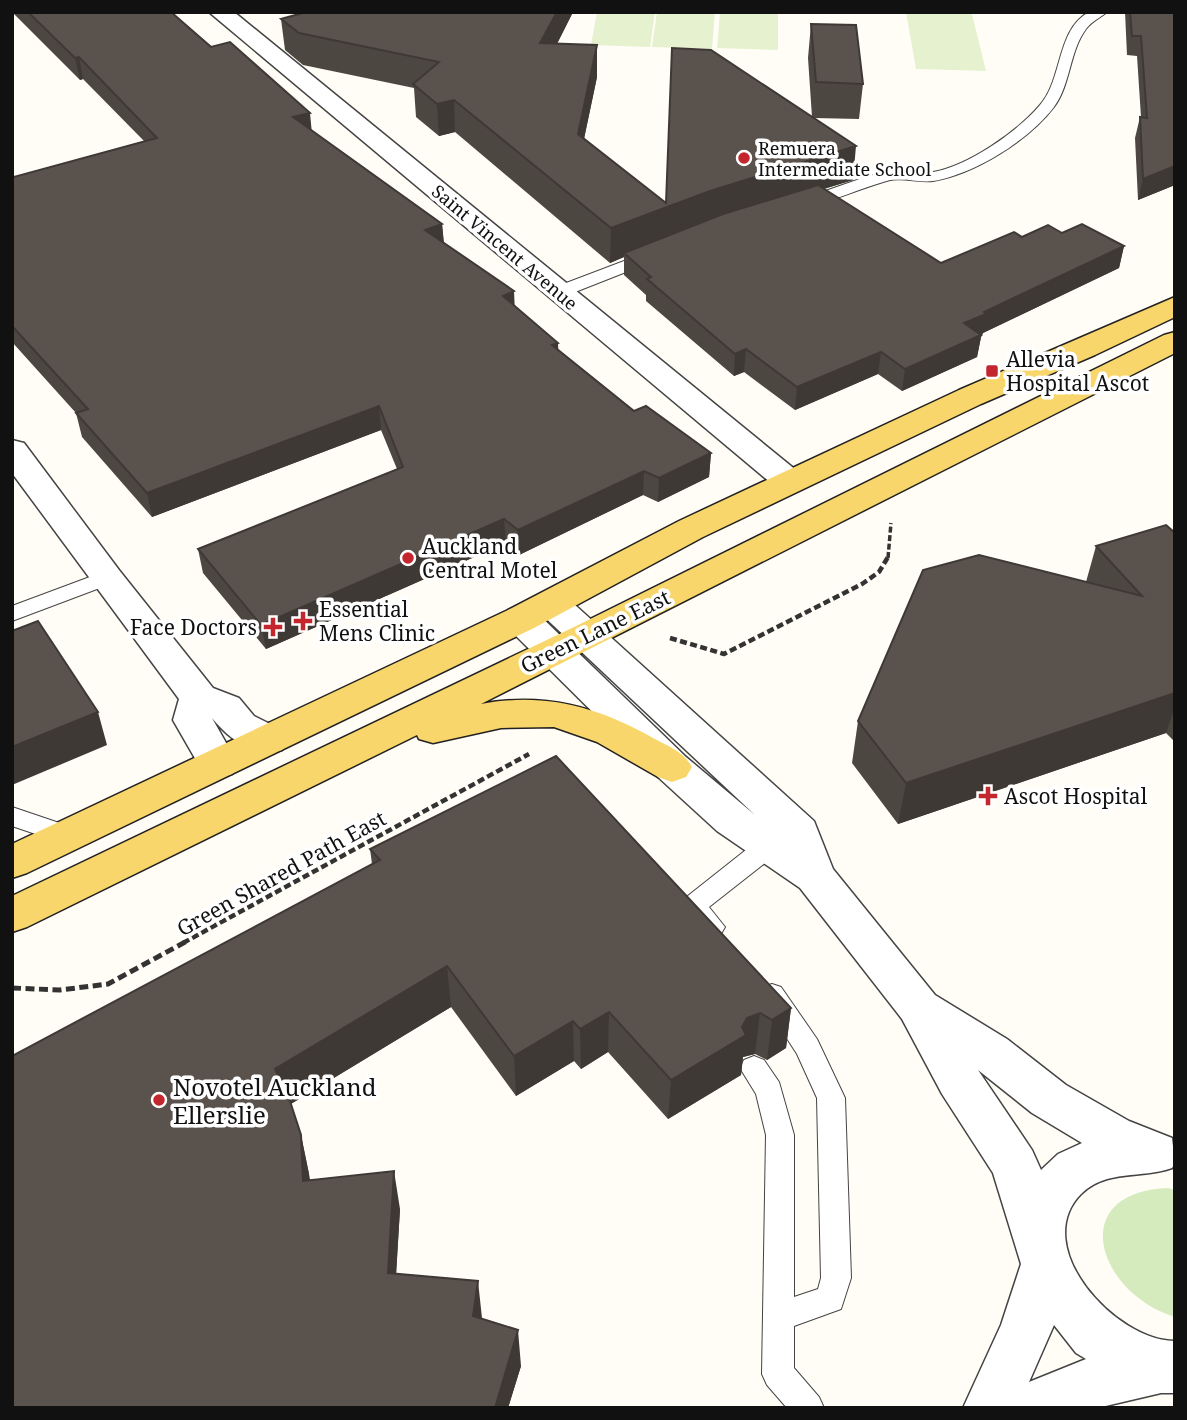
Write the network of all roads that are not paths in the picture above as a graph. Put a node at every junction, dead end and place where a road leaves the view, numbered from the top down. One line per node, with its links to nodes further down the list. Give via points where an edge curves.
1 (220, 12): 5 (street, Saint Vincent Avenue)
2 (1100, 12): 3 (lane, via 1083,21 1048,106 966,167 924,177 895,174)
3 (792, 207)
4 (663, 250): 5 (lane)
5 (559, 292): 9 (street, Saint Vincent Avenue)
6 (1175, 306): 9 (main road, Green Lane East)
7 (1175, 341): 13 (main road, Green Lane East)
8 (12, 450): 10 (street)
9 (790, 482): 11 (main road, Green Lane East)
10 (106, 578): 12 (lane); 14 (street)
11 (536, 611): 13 (street); 15 (main road, Green Lane East)
12 (12, 614)
13 (571, 644): 16 (main road, Green Lane East); 18 (street); 23 (street, via 799,832)
14 (199, 697): 15 (street, via 225,708 240,726); 17 (street, via 192,720)
15 (268, 740): 17 (main road, Green Lane East)
16 (341, 754): 18 (main road, via 479,716 528,713 569,717 609,732); 24 (main road, Green Lane East)
17 (218, 764): 20 (main road, Green Lane East)
18 (672, 766): 21 (street, via 731,820)
19 (12, 816): 20 (lane)
20 (68, 836): 22 (main road, Green Lane East)
21 (769, 845): 23 (street); 25 (lane, via 693,906)
22 (12, 863)
23 (815, 876): 27 (street)
24 (12, 915)
25 (730, 947)
26 (757, 978): 31 (lane, via 807,1047 831,1098 836,1278 830,1299)
27 (918, 1006): 29 (street, via 991,1053 1049,1099 1112,1136); 30 (street, via 1015,1166)
28 (754, 1068): 31 (lane, via 769,1090 780,1135)
29 (1165, 1156): 30 (street, via 1115,1153 1086,1162 1059,1184 1046,1206)
30 (1044, 1252): 32 (street, via 1054,1287 1095,1335 1118,1351); 34 (street, via 1026,1330)
31 (779, 1317): 33 (lane, via 778,1374)
32 (1168, 1367): 35 (street, via 1105,1378)
33 (808, 1408)
34 (990, 1408)
35 (1031, 1408)

